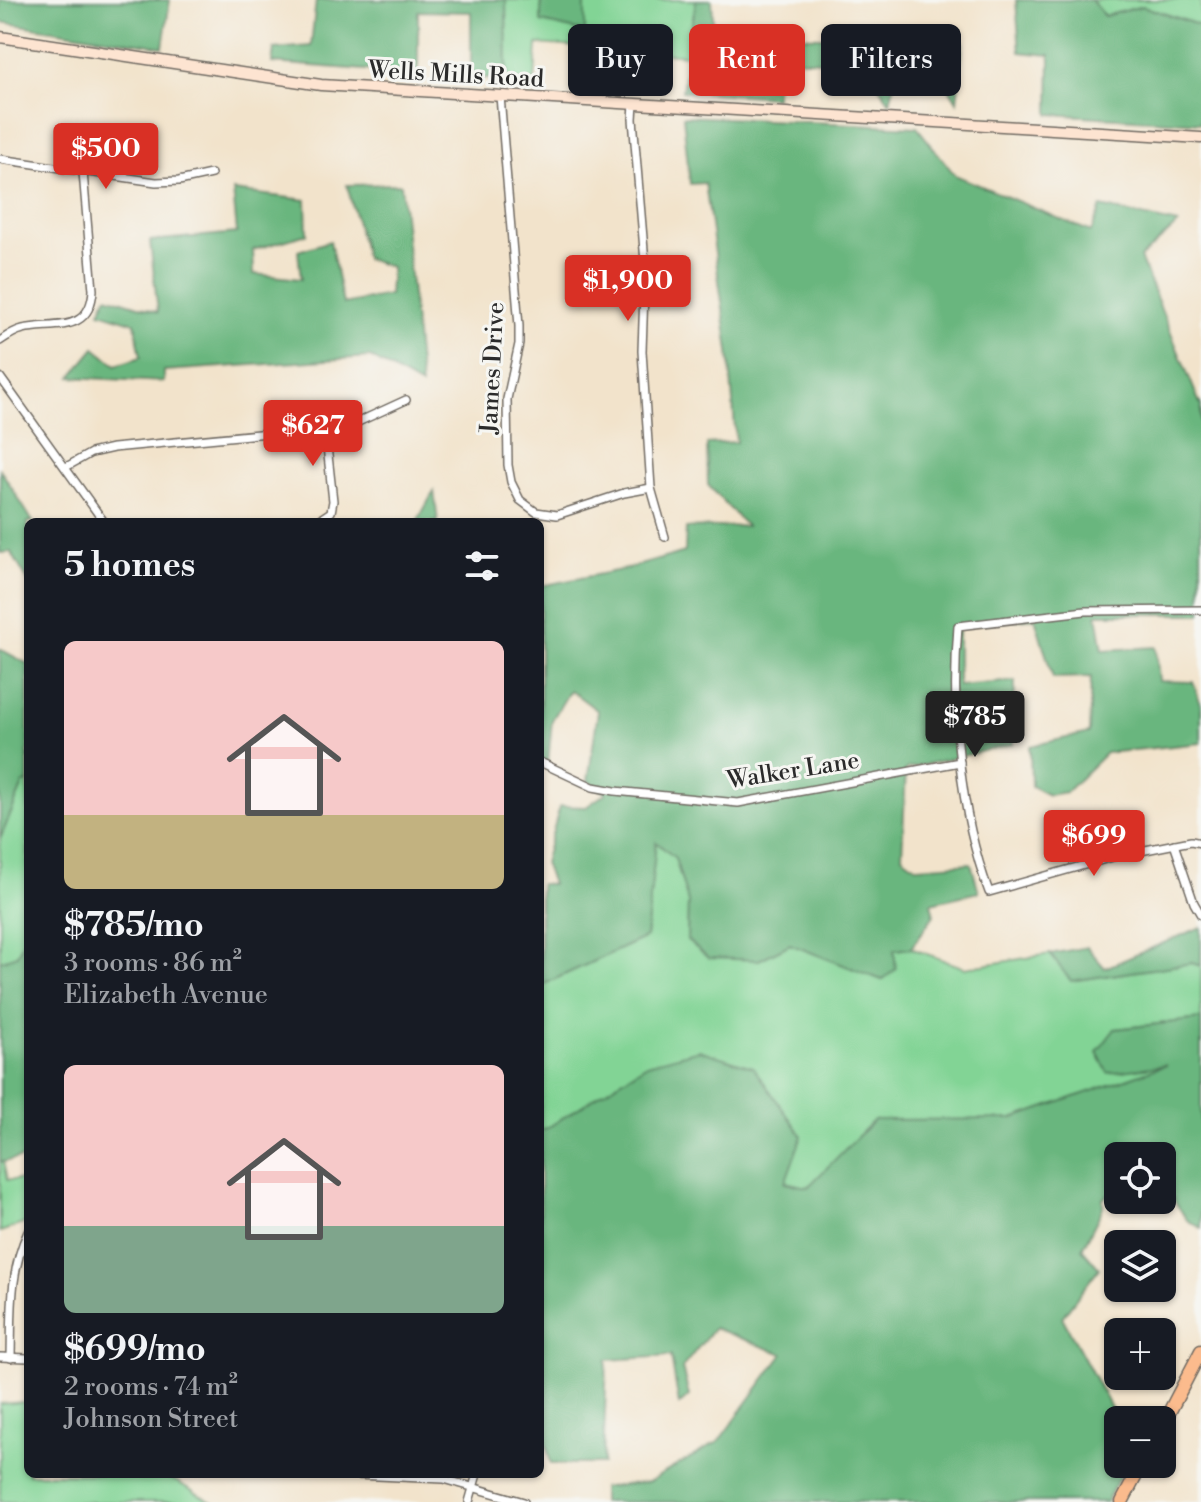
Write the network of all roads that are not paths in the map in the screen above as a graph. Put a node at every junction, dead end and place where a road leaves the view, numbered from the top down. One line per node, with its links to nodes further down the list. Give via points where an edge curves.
1 (0, 37): 2 (main road, Wells Mills Road, via 297,83)
2 (500, 96): 3 (main road, Wells Mills Road); 13 (street, James Drive, via 519,326 507,399 508,465 515,493 536,512 557,515)
3 (634, 104): 4 (main road, Wells Mills Road); 13 (street, via 645,262 642,351)
4 (1201, 138)
5 (0, 159): 6 (street)
6 (83, 172): 7 (street, via 156,182); 8 (street, via 90,308 72,323 26,328)
7 (211, 174)
8 (0, 341)
9 (0, 377): 12 (street)
10 (406, 400): 11 (street, via 358,422)
11 (325, 428): 12 (street, via 113,448); 15 (street, via 333,501 331,512)
12 (66, 467): 14 (street)
13 (651, 488): 16 (street)
14 (101, 518)
15 (322, 518)
16 (665, 537)
17 (1201, 610): 18 (street, via 1085,611 958,626)
18 (960, 762): 19 (street, Walker Lane, via 738,803 593,787); 21 (street, via 974,852 989,892)
19 (544, 764)
20 (1201, 843): 21 (street)
21 (1174, 844): 22 (street)
22 (1201, 915)
23 (24, 1240): 26 (street, via 12,1281)
24 (1201, 1351): 28 (highway)
25 (0, 1357): 26 (street)
26 (11, 1358): 27 (street)
27 (24, 1358)
28 (1172, 1406)
29 (422, 1478): 32 (street)
30 (476, 1478): 32 (street)
31 (1135, 1478): 36 (highway)
32 (474, 1486): 33 (street); 34 (street)
33 (510, 1500): 35 (street)
34 (469, 1502)
35 (524, 1502)
36 (1122, 1502)

